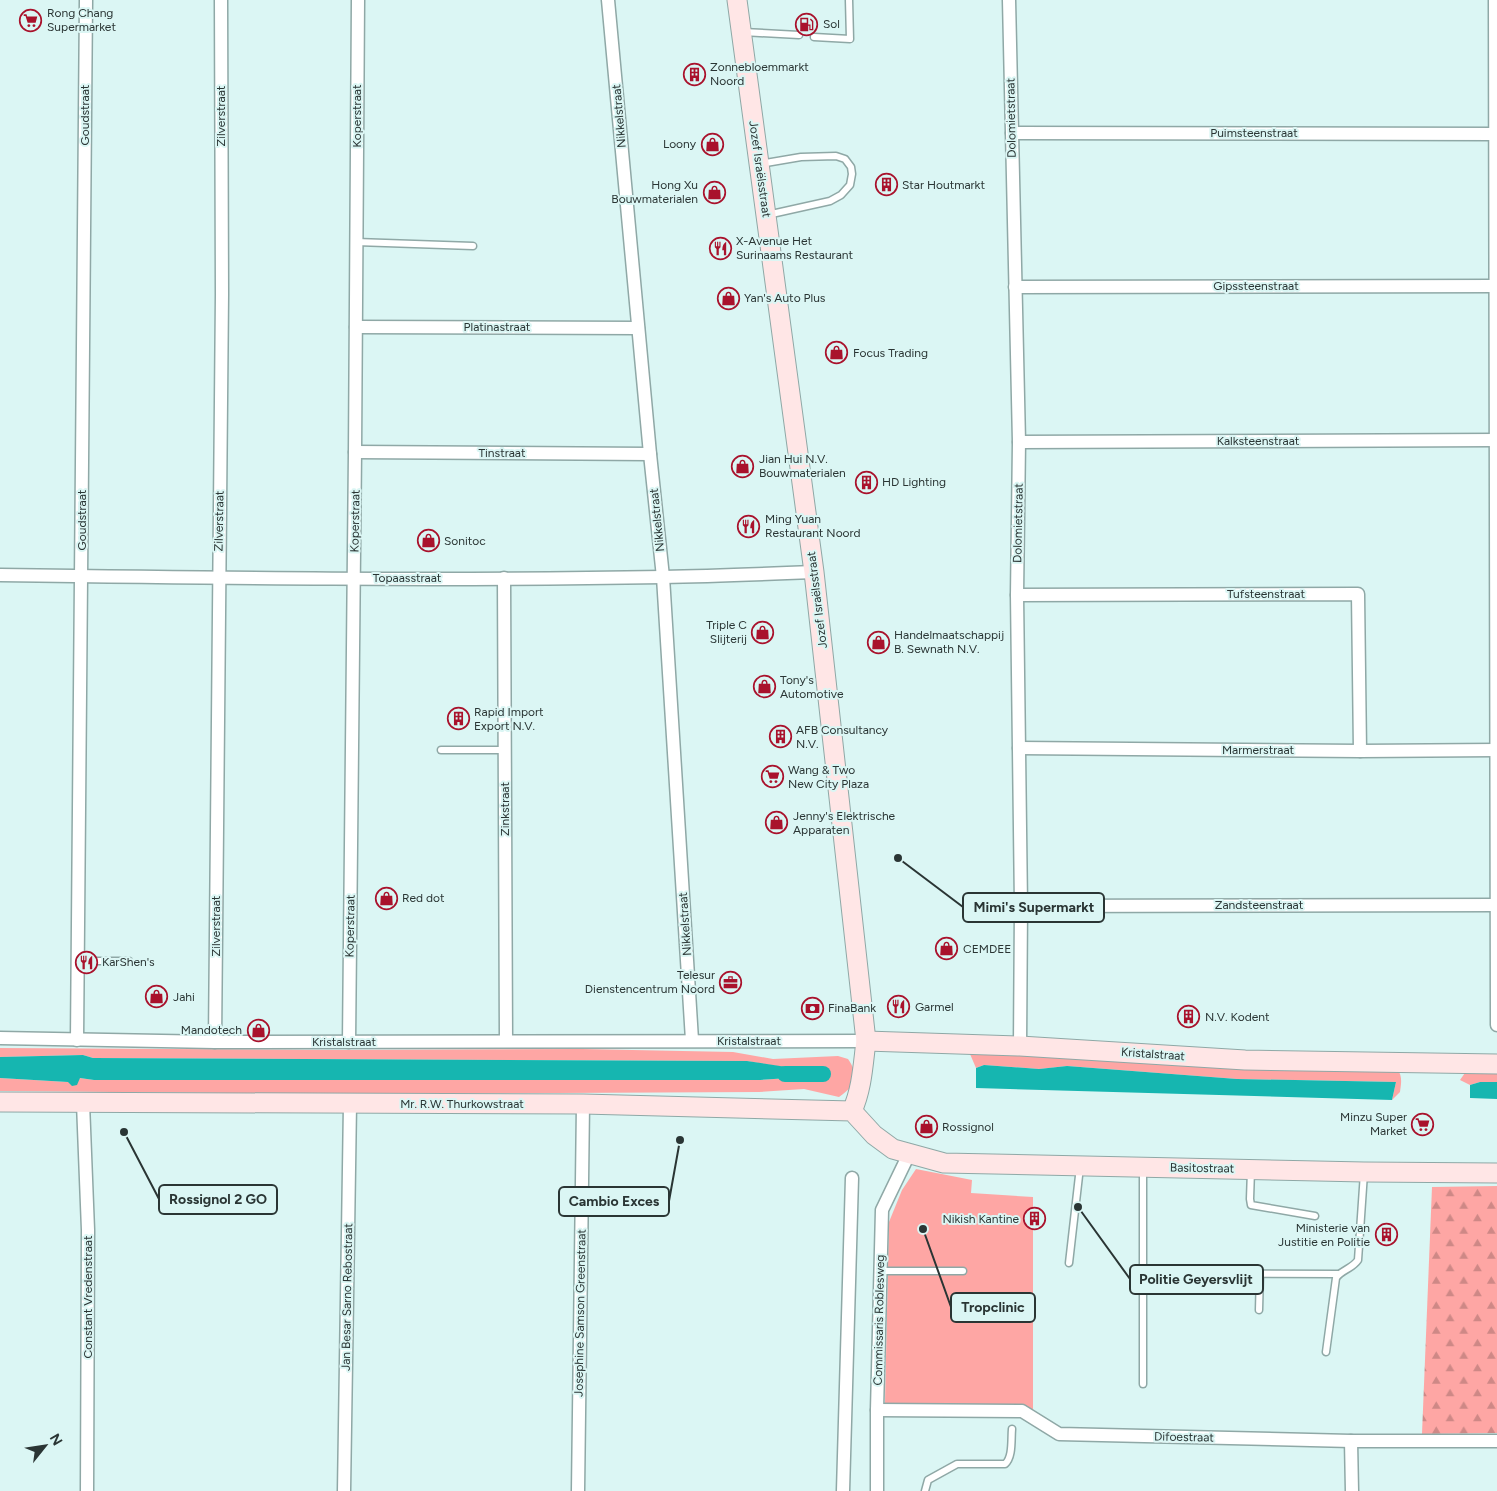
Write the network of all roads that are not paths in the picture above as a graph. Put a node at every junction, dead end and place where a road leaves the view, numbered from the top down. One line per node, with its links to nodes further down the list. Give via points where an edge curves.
1 (86, 0): 28 (street, Goudstraat)
2 (222, 0): 29 (street, Zilverstraat)
3 (358, 0): 16 (street, Koperstraat)
4 (608, 0): 21 (street, Nikkelstraat)
5 (737, 0): 9 (street, Jozef Israëlsstraat)
6 (849, 0): 11 (lane, via 850,39)
7 (1010, 0): 12 (street, Dolomietstraat)
8 (1495, 0): 13 (street)
9 (742, 32): 10 (lane); 14 (street, Jozef Israëlsstraat)
10 (799, 35)
11 (814, 37)
12 (1012, 133): 13 (street, Puimsteenstraat); 19 (street, Dolomietstraat)
13 (1496, 134): 18 (street)
14 (759, 165): 15 (street, Jozef Israëlsstraat); 15 (lane, via 801,157 836,156 845,159 852,174 850,185 830,201)
15 (766, 215): 26 (street, Jozef Israëlsstraat)
16 (356, 242): 17 (lane); 20 (street, Koperstraat)
17 (473, 246)
18 (1497, 286): 19 (street, Gipssteenstraat); 22 (street)
19 (1015, 287): 23 (street, Dolomietstraat)
20 (356, 327): 21 (street, Platinastraat); 24 (street, Koperstraat)
21 (638, 328): 25 (street, Nikkelstraat)
22 (1497, 440): 23 (street, Kalksteenstraat); 34 (street)
23 (1019, 442): 33 (street, Dolomietstraat)
24 (355, 452): 25 (street, Tinstraat); 32 (street, Koperstraat)
25 (650, 454): 30 (street, Nikkelstraat)
26 (814, 572): 30 (street, Topaasstraat); 49 (street, Jozef Israëlsstraat)
27 (0, 574): 28 (street, Topaasstraat)
28 (81, 576): 29 (street, Topaasstraat); 42 (street, Goudstraat)
29 (218, 577): 32 (street, Topaasstraat); 50 (street, Zilverstraat)
30 (664, 577): 31 (street, Topaasstraat); 47 (street, Nikkelstraat)
31 (504, 578): 32 (street, Topaasstraat); 37 (street, Zinkstraat)
32 (354, 579): 51 (street, Koperstraat)
33 (1017, 595): 35 (street, Dolomietstraat); 39 (street, Tufsteenstraat, via 1358,594)
34 (1497, 596): 38 (street)
35 (1019, 748): 39 (street, Marmerstraat); 41 (street, Dolomietstraat)
36 (441, 750): 37 (lane)
37 (505, 750): 48 (street, Zinkstraat)
38 (1496, 750): 39 (street, Marmerstraat); 40 (street)
39 (1360, 751)
40 (1496, 905): 41 (street, Zandsteenstraat); 44 (street)
41 (1021, 906): 52 (street, Dolomietstraat)
42 (78, 961): 43 (lane); 46 (street, Goudstraat)
43 (129, 961)
44 (1497, 1024)
45 (0, 1038): 46 (street, Kristalstraat)
46 (77, 1040): 50 (street, Kristalstraat)
47 (692, 1040): 48 (street, Kristalstraat); 49 (street, Kristalstraat)
48 (506, 1041): 51 (street, Kristalstraat)
49 (866, 1041): 52 (street, Kristalstraat); 58 (street, Jozef Israëlsstraat, via 861,1084)
50 (215, 1042): 51 (street, Kristalstraat)
51 (349, 1042)
52 (1020, 1046): 53 (street, Kristalstraat, via 1245,1060)
53 (1497, 1064)
54 (0, 1102): 55 (street, Mr. R.W. Thurkowstraat)
55 (83, 1102): 56 (street, Mr. R.W. Thurkowstraat); 80 (street, Constant Vredenstraat, via 88,1230)
56 (350, 1104): 57 (street, Mr. R.W. Thurkowstraat); 81 (street, Jan Besar Sarno Rebostraat)
57 (582, 1104): 58 (street, Mr. R.W. Thurkowstraat); 82 (street, Josephine Samson Greenstraat)
58 (852, 1111): 59 (street, via 874,1135)
59 (909, 1154): 60 (street, Basitostraat, via 944,1163); 68 (street, Commissaris Roblesweg, via 882,1210)
60 (1080, 1166): 61 (street, Basitostraat); 67 (lane)
61 (1143, 1167): 62 (street, Basitostraat); 70 (lane)
62 (1251, 1169): 63 (street, Basitostraat); 66 (lane, via 1251,1206)
63 (1364, 1172): 64 (street, Basitostraat); 72 (lane, via 1358,1260)
64 (1497, 1172)
65 (852, 1178): 83 (street)
66 (1315, 1216)
67 (1069, 1263)
68 (881, 1271): 69 (lane); 76 (street, Commissaris Roblesweg)
69 (963, 1271)
70 (1143, 1272): 71 (lane); 75 (lane)
71 (1260, 1272): 72 (lane); 73 (lane)
72 (1338, 1274): 74 (lane)
73 (1259, 1310)
74 (1326, 1352)
75 (1143, 1384)
76 (877, 1410): 78 (street, Difoestraat, via 1022,1411 1058,1434); 84 (street, Commissaris Roblesweg)
77 (1012, 1429): 85 (lane, via 1007,1462 957,1464 928,1480)
78 (1350, 1441): 79 (street, Difoestraat); 86 (street)
79 (1497, 1441)
80 (87, 1491)
81 (344, 1491)
82 (578, 1491)
83 (842, 1491)
84 (878, 1491)
85 (925, 1491)
86 (1352, 1491)

